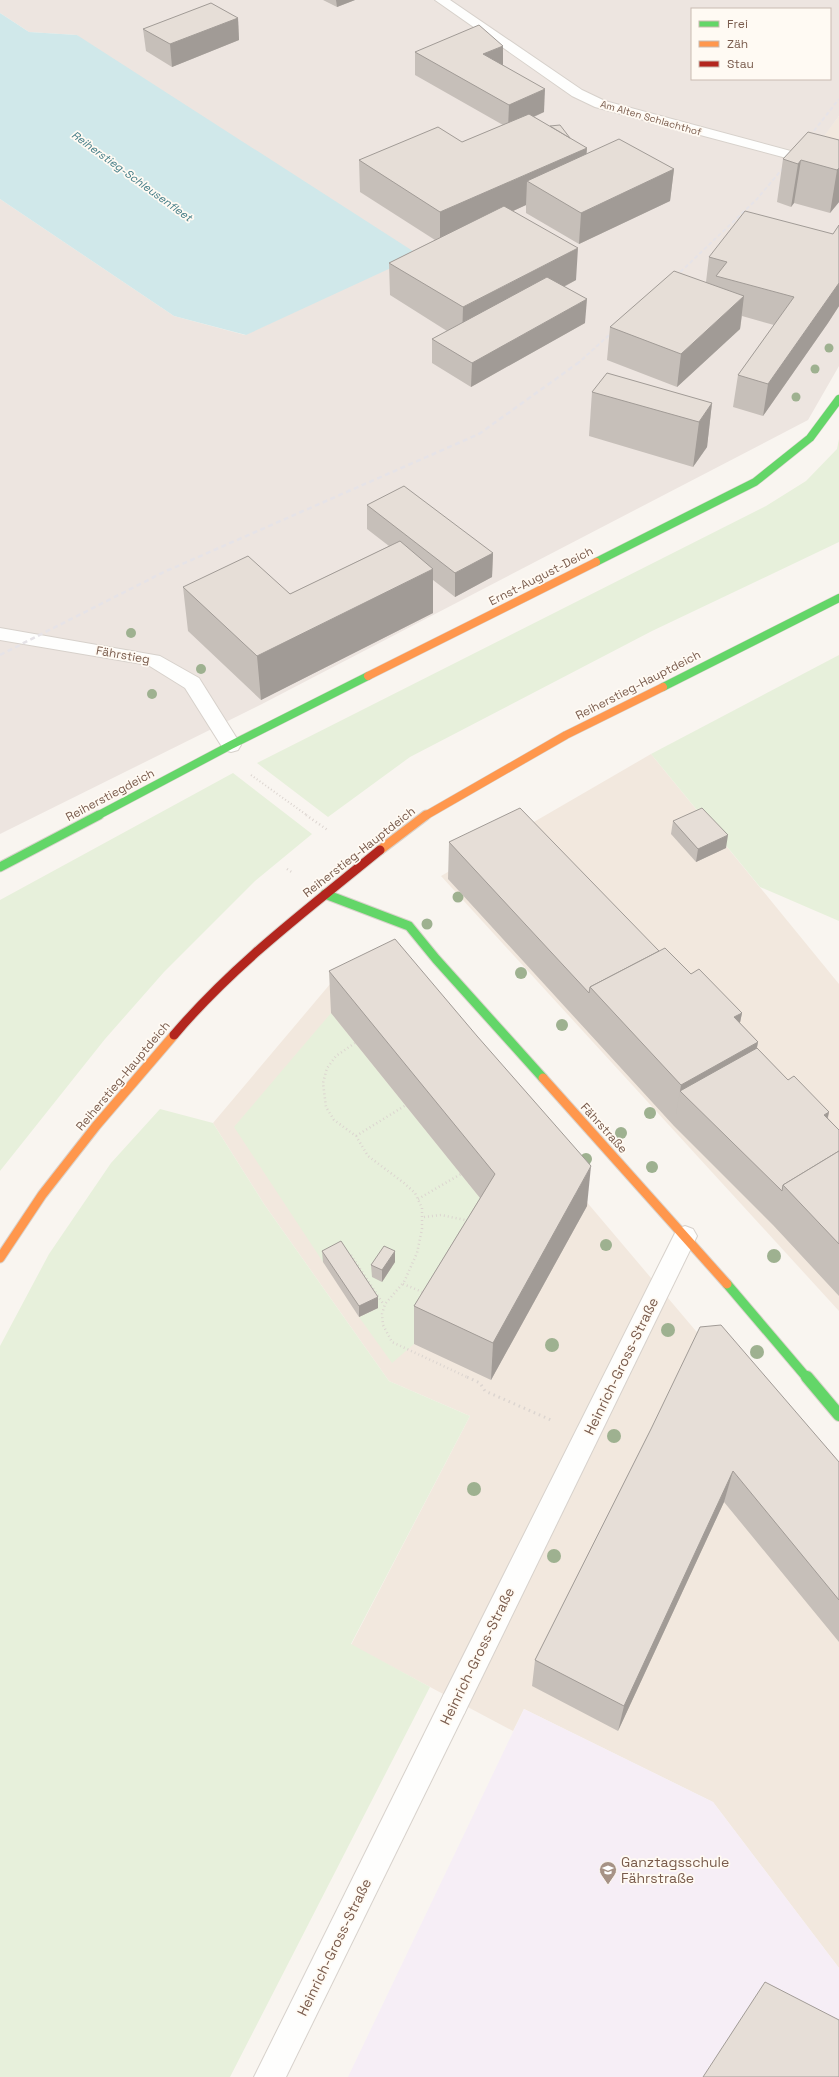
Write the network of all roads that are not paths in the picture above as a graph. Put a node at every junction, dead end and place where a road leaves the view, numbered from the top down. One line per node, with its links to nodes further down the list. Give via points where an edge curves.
1 (441, 0): 2 (street, Am Alten Schlachthof, via 577,93 600,104)
2 (839, 168)
3 (839, 399): 6 (street, Ernst-August-Deich, via 810,438 754,482)
4 (839, 598): 8 (street, Reiherstieg-Hauptdeich, via 566,735 430,812)
5 (0, 634): 6 (street, Fährstieg, via 154,660 192,683)
6 (231, 745): 7 (street, Reiherstiegdeich)
7 (0, 866)
8 (325, 894): 9 (street, Fährstraße, via 409,926); 10 (street, Reiherstieg-Hauptdeich, via 248,958 200,1004 96,1126 42,1195)
9 (685, 1236): 11 (street, Fährstraße); 12 (street, Heinrich-Gross-Straße)
10 (0, 1258)
11 (839, 1414)
12 (270, 2077)

